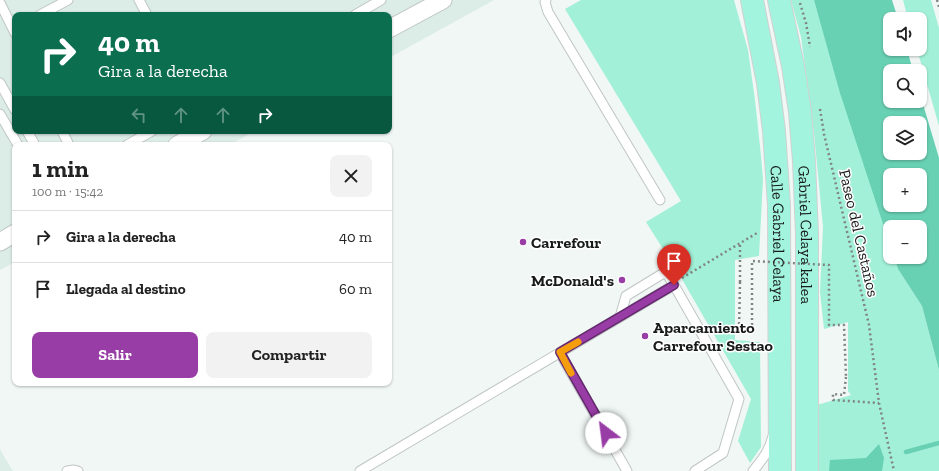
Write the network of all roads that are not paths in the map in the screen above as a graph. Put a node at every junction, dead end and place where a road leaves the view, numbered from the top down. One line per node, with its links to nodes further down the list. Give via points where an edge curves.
1 (68, 0): 9 (lane)
2 (139, 0): 10 (lane)
3 (381, 0): 11 (lane)
4 (443, 0): 13 (street)
5 (546, 0): 22 (lane, via 548,12)
6 (752, 0): 28 (main road, Calle Gabriel Celaya, via 768,83 779,197)
7 (779, 0): 36 (main road, Gabriel Celaya kalea, via 793,66 804,161 807,234)
8 (0, 3): 12 (lane)
9 (46, 12)
10 (145, 12)
11 (360, 12)
12 (12, 26)
13 (392, 28)
14 (0, 83): 15 (lane)
15 (12, 105)
16 (0, 114): 19 (lane)
17 (147, 134): 20 (lane)
18 (197, 134): 21 (street)
19 (16, 142)
20 (132, 142)
21 (183, 142)
22 (660, 200)
23 (12, 236): 24 (street)
24 (0, 242)
25 (677, 282): 26 (lane); 26 (lane, via 667,274 662,274 626,296); 33 (lane, via 739,399 723,453)
26 (620, 317): 27 (lane)
27 (560, 352): 31 (lane); 32 (lane)
28 (780, 405): 34 (lane, via 771,443); 35 (main road, Calle Gabriel Celaya)
29 (67, 471): 30 (lane)
30 (78, 471)
31 (360, 471)
32 (627, 471)
33 (695, 471)
34 (753, 471)
35 (780, 471)
36 (807, 471)

